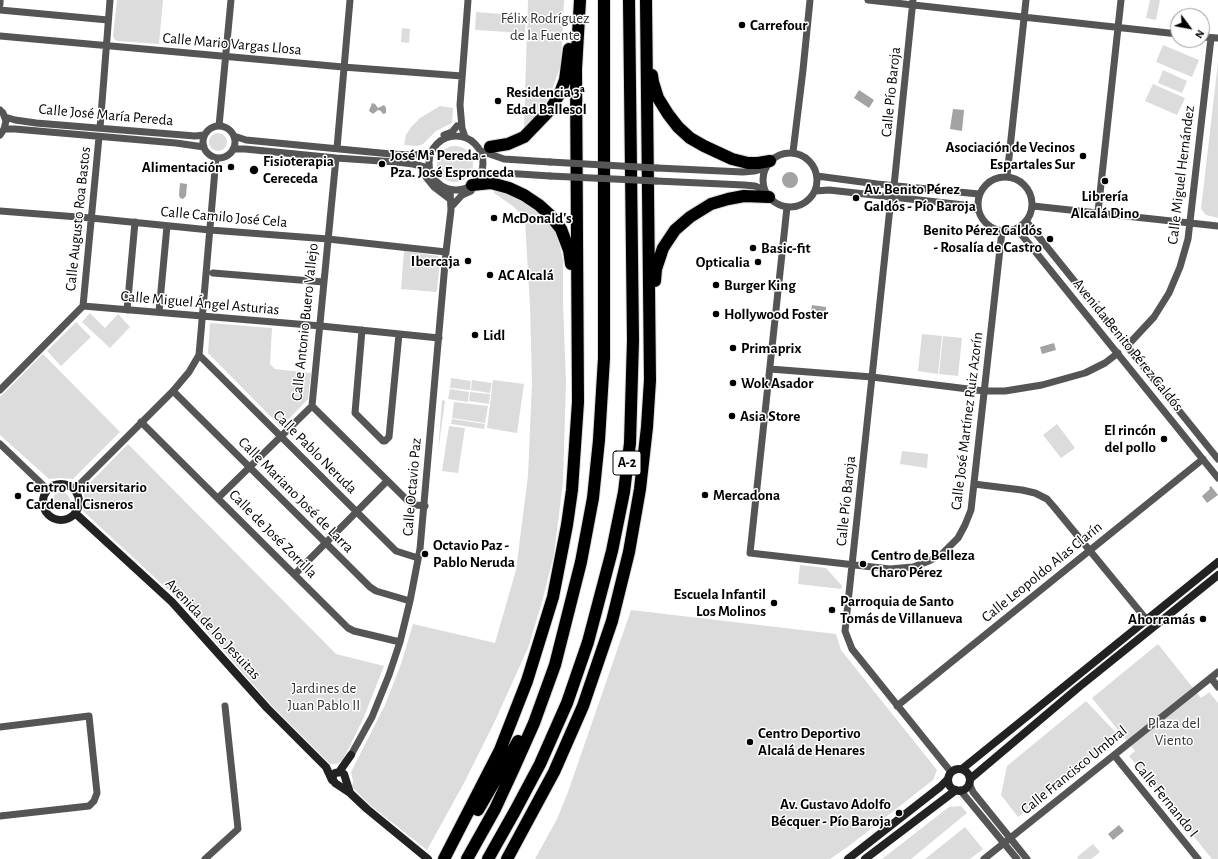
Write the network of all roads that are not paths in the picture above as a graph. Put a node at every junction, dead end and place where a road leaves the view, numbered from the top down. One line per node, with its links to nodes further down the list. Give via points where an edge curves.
1 (0, 0): 16 (street)
2 (110, 0): 19 (street, Calle Augusto Roa Bastos)
3 (231, 0): 26 (street)
4 (350, 0): 27 (street)
5 (468, 0): 28 (street)
6 (574, 0): 41 (highway, via 565,80 550,110 524,137 508,144)
7 (580, 0): 88 (highway, via 576,77)
8 (604, 0): 126 (highway, A-2, via 604,358 599,440 593,498)
9 (630, 0): 148 (highway, A-2, via 633,340 630,443 624,492 612,551 588,642 567,702 540,764)
10 (646, 0): 20 (highway)
11 (810, 0): 44 (street)
12 (868, 0): 15 (street)
13 (1026, 0): 18 (street)
14 (1121, 0): 21 (street)
15 (913, 2): 18 (street); 55 (street, Calle Pío Baroja)
16 (0, 4)
17 (0, 10): 19 (street)
18 (1024, 17): 21 (street); 53 (street)
19 (108, 20): 25 (street, Calle Augusto Roa Bastos)
20 (647, 25): 49 (highway, via 653,82 658,98 678,127 690,138 732,159); 95 (highway)
21 (1118, 27): 22 (street); 67 (street)
22 (1170, 33)
23 (0, 36): 25 (street, Calle Mario Vargas Llosa)
24 (1215, 38): 71 (street, Calle Miguel Hernández)
25 (107, 46): 26 (street, Calle Mario Vargas Llosa); 33 (street, Calle Augusto Roa Bastos)
26 (226, 56): 27 (street, Calle Mario Vargas Llosa); 31 (street)
27 (343, 67): 28 (street, Calle Mario Vargas Llosa); 42 (street)
28 (462, 76): 32 (street)
29 (0, 110): 30 (street)
30 (5, 117): 33 (street, Calle José María Pereda, via 36,123); 34 (street, via 6,126)
31 (219, 126): 35 (street, via 213,127); 36 (street, via 230,130)
32 (459, 127): 37 (street); 39 (street); 41 (street, via 476,138); 46 (street, via 423,152 407,152)
33 (100, 128): 35 (street, Calle José María Pereda)
34 (2, 132): 38 (street, Calle José María Pereda, via 15,129)
35 (204, 135): 40 (street)
36 (234, 136): 42 (street, via 246,140); 43 (street)
37 (456, 136): 39 (street); 45 (street, via 444,138)
38 (99, 137): 40 (street, Calle José María Pereda); 68 (street, Calle Augusto Roa Bastos)
39 (465, 137): 41 (street)
40 (204, 147): 47 (street)
41 (482, 147): 49 (street, bridge, via 504,159 550,162 743,172 754,171); 54 (street, via 483,167)
42 (337, 148): 46 (street)
43 (233, 149): 47 (street, via 227,156); 48 (street)
44 (793, 152): 49 (street, via 782,153); 52 (street, via 809,160)
45 (430, 153): 46 (street); 51 (street)
46 (405, 155)
47 (216, 158): 75 (street)
48 (336, 158): 50 (street); 77 (street, Calle Antonio Buero Vallejo)
49 (767, 164): 59 (street, via 762,181)
50 (419, 165): 51 (street); 62 (street, via 426,177)
51 (429, 168): 56 (street, via 437,183)
52 (817, 176): 55 (street); 58 (street)
53 (1007, 176): 60 (street, via 995,178 987,183); 63 (street, via 1017,178 1023,183 1029,190)
54 (478, 181): 57 (street); 59 (street, bridge, via 504,173 744,185 755,186); 62 (street); 88 (highway, via 509,188 524,195 539,204 561,229 569,250)
55 (894, 186): 60 (street)
56 (450, 190): 57 (street); 62 (street, Calle Octavio Paz)
57 (458, 190): 62 (street, Calle Octavio Paz)
58 (815, 191): 61 (street, via 834,190); 64 (street, via 804,204)
59 (766, 194): 64 (street, via 776,204); 95 (highway, via 711,204 685,221 663,248 656,270 654,289 653,364)
60 (979, 194): 65 (street)
61 (891, 198): 65 (street, via 964,205); 94 (street, Calle Pío Baroja)
62 (451, 205): 78 (street, Calle Octavio Paz)
63 (1033, 206): 67 (street); 69 (street)
64 (787, 207): 93 (street)
65 (978, 210): 76 (street, via 986,223)
66 (0, 211): 68 (street, Calle Camilo José Cela)
67 (1098, 212): 71 (street)
68 (91, 218): 70 (street, Calle Camilo José Cela); 81 (street, Calle Augusto Roa Bastos)
69 (1026, 221): 74 (street); 90 (street, Avenida Benito Pérez Galdós)
70 (135, 222): 72 (street, Calle Camilo José Cela); 82 (street)
71 (1191, 223): 73 (street); 90 (street, Calle Miguel Hernández, via 1180,267 1169,293 1154,317)
72 (167, 226): 75 (street, Calle Camilo José Cela); 83 (street)
73 (1218, 226)
74 (1017, 228): 76 (street); 91 (street, Avenida Benito Pérez Galdós)
75 (210, 230): 77 (street, Calle Camilo José Cela); 84 (street)
76 (1002, 231): 98 (street, Calle José Martínez Ruiz Azorín)
77 (328, 239): 78 (street, Calle Camilo José Cela); 80 (street, Calle Antonio Buero Vallejo)
78 (446, 252): 89 (street, Calle Octavio Paz)
79 (213, 273): 80 (street)
80 (324, 282): 85 (street, Calle Antonio Buero Vallejo)
81 (83, 306): 82 (street, Calle Miguel Ángel Asturias); 96 (street, Calle Augusto Roa Bastos)
82 (127, 310): 83 (street, Calle Miguel Ángel Asturias)
83 (159, 312): 84 (street, Calle Miguel Ángel Asturias)
84 (202, 316): 85 (street, Calle Miguel Ángel Asturias); 92 (street)
85 (321, 326): 86 (street, Calle Miguel Ángel Asturias); 99 (street, Calle Antonio Buero Vallejo)
86 (362, 330): 87 (street, Calle Miguel Ángel Asturias); 87 (street, via 355,412 383,441 389,437)
87 (399, 334): 89 (street, Calle Miguel Ángel Asturias)
88 (578, 335): 144 (highway, via 578,402 572,490 553,597 527,681 500,750)
89 (439, 338): 114 (street, Calle Octavio Paz)
90 (1127, 346): 104 (street, Avenida Benito Pérez Galdós)
91 (1118, 353): 98 (street, via 1085,373 1042,385 1005,391); 105 (street, Avenida Benito Pérez Galdós)
92 (198, 355): 97 (street, via 189,372); 101 (street, Calle Pablo Neruda)
93 (770, 369): 94 (street); 121 (street, Calle José Martínez Ruiz Azorín, via 750,553)
94 (872, 377): 98 (street); 121 (street, Calle Pío Baroja)
95 (650, 380): 149 (highway, via 640,489 629,552 612,621 580,713 554,772)
96 (0, 390)
97 (173, 391): 100 (street); 107 (street, Calle Mariano José de Larra)
98 (984, 391): 110 (street, Calle José Martínez Ruiz Azorín)
99 (312, 406): 101 (street, Calle Antonio Buero Vallejo); 109 (street)
100 (141, 422): 112 (street); 113 (street, Calle de José Zorrilla)
101 (281, 436): 107 (street, Calle Antonio Buero Vallejo); 115 (street, Calle Pablo Neruda)
102 (0, 444): 111 (street)
103 (1218, 446): 104 (street)
104 (1212, 451): 106 (street, Avenida Benito Pérez Galdós)
105 (1203, 459): 108 (street, Avenida Benito Pérez Galdós); 118 (street, Calle Leopoldo Alas Clarín)
106 (1218, 459)
107 (250, 468): 113 (street, Calle Antonio Buero Vallejo); 117 (street, Calle Mariano José de Larra)
108 (1218, 478)
109 (387, 481): 114 (street, via 408,501); 115 (street)
110 (974, 484): 118 (street, via 1022,490 1047,499); 121 (street, Calle José Martínez Ruiz Azorín, via 971,510 965,525 958,538 942,554 913,567 890,569)
111 (47, 489): 112 (street, via 58,483 70,485); 116 (street, via 43,506 49,516 65,520)
112 (74, 489): 116 (street, via 78,493 79,504)
113 (218, 498): 122 (street, Calle de José Zorrilla)
114 (424, 506): 119 (street, Calle Octavio Paz)
115 (356, 512): 117 (street); 119 (street, Calle Pablo Neruda, via 396,551)
116 (75, 513): 138 (street, Avenida de los Jesuitas, via 172,602 267,708)
117 (326, 543): 122 (street); 124 (street, Calle Mariano José de Larra, via 370,587)
118 (1090, 551): 125 (street); 132 (street, Calle Leopoldo Alas Clarín)
119 (418, 558): 124 (street, Calle Octavio Paz)
120 (1218, 562): 125 (street)
121 (852, 565): 132 (street, Calle Pío Baroja, via 845,631 852,649)
122 (294, 574): 127 (street, Calle de José Zorrilla, via 348,628)
123 (1218, 575): 139 (street, via 1079,687)
124 (410, 601): 127 (street, Calle Octavio Paz)
125 (1146, 619): 136 (street)
126 (565, 627): 144 (highway, via 517,743 468,827); 147 (highway, A-2, via 555,665 531,730 495,809)
127 (400, 642): 134 (street, Calle Octavio Paz, via 372,717)
128 (1218, 672): 129 (street, Calle Francisco Umbral)
129 (1211, 678): 130 (street); 135 (street, Calle Francisco Umbral)
130 (1218, 687)
131 (224, 706): 146 (street, via 238,829)
132 (897, 706): 137 (street, Calle Pío Baroja)
133 (0, 727): 141 (street, via 90,716 97,793 94,801 88,806)
134 (352, 755): 138 (street, Calle Octavio Paz)
135 (1114, 755): 142 (street, Calle Francisco Umbral); 155 (street, Calle Fernando I)
136 (962, 769): 137 (street, via 954,770); 139 (street, via 967,772)
137 (949, 776): 140 (street, via 950,786); 150 (street, via 940,787)
138 (339, 777): 145 (street, via 350,793)
139 (969, 781): 140 (street, via 967,787); 142 (street, via 973,792)
140 (958, 790): 143 (street); 151 (street)
141 (0, 816)
142 (1010, 838): 143 (street, Calle Francisco Umbral); 154 (street)
143 (1004, 843): 152 (street, Calle Francisco Umbral); 153 (street)
144 (447, 854)
145 (426, 858)
146 (205, 859)
147 (467, 859)
148 (488, 859)
149 (507, 859)
150 (848, 859)
151 (864, 859)
152 (984, 859)
153 (1017, 859)
154 (1027, 859)
155 (1198, 859)

